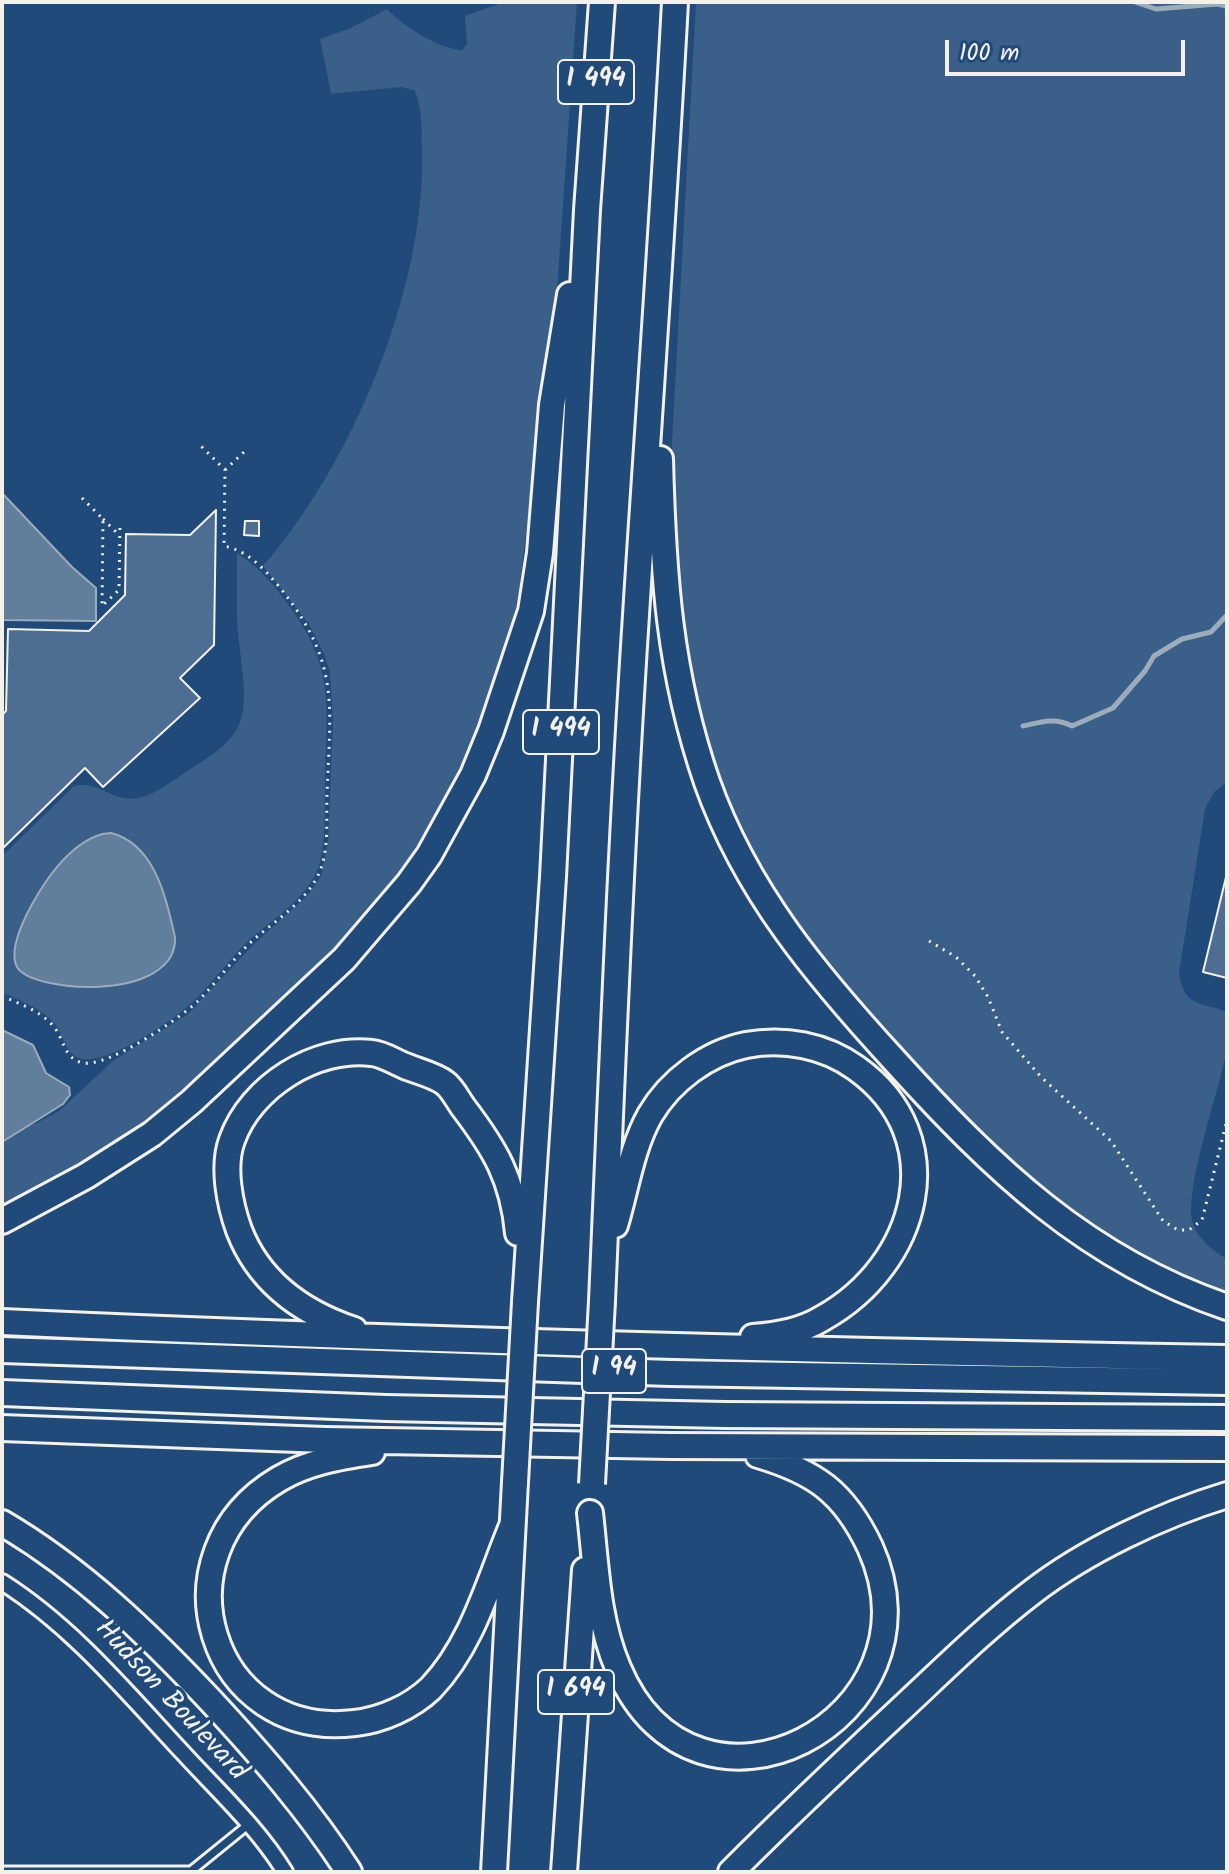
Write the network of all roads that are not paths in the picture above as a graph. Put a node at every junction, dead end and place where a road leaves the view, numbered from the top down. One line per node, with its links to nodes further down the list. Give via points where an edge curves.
1 (602, 2): 3 (highway, I 494)
2 (675, 2): 4 (highway, I 494)
3 (590, 162): 5 (highway, via 552,405 531,611 491,731 458,805 409,883 344,959 191,1102 86,1176); 7 (highway, I 494)
4 (657, 309): 6 (highway, I 494, via 634,647); 8 (highway, via 663,525 675,667 707,781 758,889 848,1011 941,1113 1031,1198 1131,1265)
5 (2, 1221)
6 (604, 1267): 11 (highway, via 636,1146 660,1100 681,1078 736,1048 786,1042 844,1059 876,1085 897,1113 913,1157 907,1220 887,1262 851,1300 801,1328); 22 (highway, I 494, bridge)
7 (525, 1302): 10 (highway, via 515,1203 483,1132 445,1083 373,1053 335,1054 287,1074 245,1116 230,1148 232,1207 250,1251 286,1295 350,1328); 24 (highway, I 694, bridge)
8 (1227, 1307)
9 (2, 1322): 10 (highway)
10 (396, 1337): 11 (highway)
11 (672, 1346): 13 (highway)
12 (2, 1350): 14 (highway, I 94, via 670,1373)
13 (1227, 1358)
14 (1227, 1382)
15 (2, 1393): 16 (highway, I 94, via 725,1415)
16 (1227, 1418)
17 (2, 1428): 18 (highway)
18 (437, 1442): 19 (highway); 24 (highway, via 318,1461 279,1479 243,1509 220,1541 207,1592 214,1636 244,1686 289,1716 331,1725 375,1719 417,1700 460,1648)
19 (729, 1446): 20 (highway); 22 (highway, via 794,1466 828,1488 861,1528 884,1588 883,1645 862,1687 836,1719 786,1749 750,1757 706,1753 649,1716 625,1683 606,1636)
20 (1227, 1448)
21 (1227, 1495): 33 (highway, via 1113,1543 1031,1593)
22 (590, 1513): 32 (highway, I 694)
23 (2, 1523): 30 (highway, via 67,1566 152,1640 286,1785)
24 (512, 1526): 31 (highway, I 694)
25 (2, 1582): 26 (street, Hudson Boulevard, via 62,1626)
26 (249, 1824): 27 (lane); 29 (street, Hudson Boulevard)
27 (197, 1870): 28 (lane)
28 (2, 1871)
29 (285, 1872)
30 (349, 1872)
31 (494, 1872)
32 (564, 1872)
33 (731, 1872)

